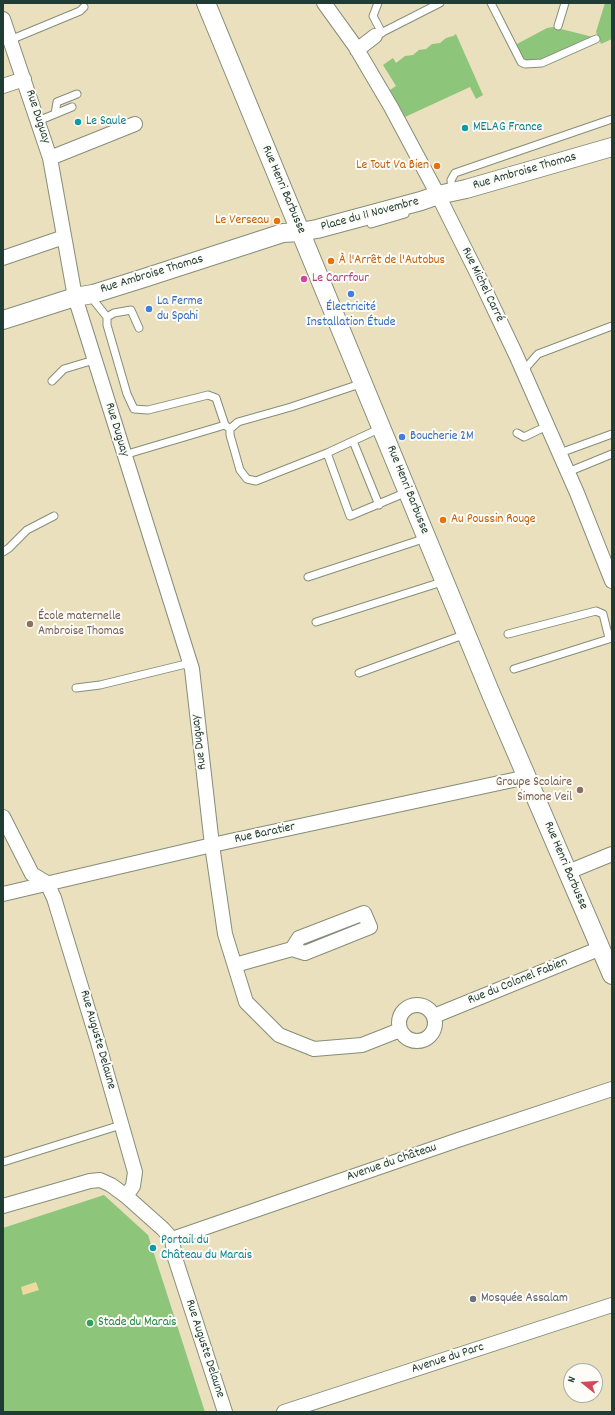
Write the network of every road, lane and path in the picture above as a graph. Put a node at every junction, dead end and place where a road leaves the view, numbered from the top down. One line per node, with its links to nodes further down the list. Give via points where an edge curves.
1 (206, 3): 28 (street, Rue Henri Barbusse)
2 (324, 3): 13 (street, Rue Michel Carré)
3 (378, 3): 10 (lane, via 373,16)
4 (440, 3): 10 (lane)
5 (491, 3): 11 (lane, via 521,62 525,64 542,63)
6 (565, 3): 9 (lane)
7 (84, 7): 12 (lane, via 80,11)
8 (3, 19): 12 (street, Rue Duguay)
9 (558, 26)
10 (378, 34): 13 (street)
11 (596, 39)
12 (10, 40): 14 (street, Rue Duguay)
13 (357, 50): 24 (street, Rue Michel Carré)
14 (24, 79): 15 (street); 20 (street, Rue Duguay)
15 (3, 86)
16 (77, 94): 18 (lane, via 57,102)
17 (72, 107): 18 (lane)
18 (55, 114): 20 (lane)
19 (612, 119): 24 (lane, via 455,173)
20 (38, 121): 23 (street, Rue Duguay)
21 (135, 124): 23 (street)
22 (612, 147): 24 (street, Rue Ambroise Thomas)
23 (50, 158): 30 (street, Rue Duguay)
24 (444, 196): 25 (lane, via 406,198); 27 (lane, via 423,208); 28 (street, Place du 11 Novembre); 39 (street, Rue Michel Carré)
25 (364, 208)
26 (329, 218): 28 (lane, via 314,222)
27 (363, 226)
28 (300, 232): 29 (lane); 32 (street, Rue Ambroise Thomas, via 282,233); 41 (street, Rue Henri Barbusse)
29 (319, 236)
30 (64, 238): 31 (street); 33 (street, Rue Duguay)
31 (3, 258)
32 (93, 294): 33 (street, Rue Ambroise Thomas); 34 (lane, via 95,302)
33 (74, 297): 35 (street, Rue Ambroise Thomas); 38 (street, Rue Duguay)
34 (107, 317): 37 (lane, via 131,310); 43 (lane, via 107,325 127,394 134,409 148,410 208,395 216,398)
35 (3, 320)
36 (612, 326): 39 (lane, via 538,354)
37 (139, 328)
38 (94, 360): 40 (lane, via 64,369); 50 (street, Rue Duguay)
39 (523, 371): 42 (street, Rue Michel Carré)
40 (52, 381)
41 (363, 383): 43 (lane); 44 (street, Rue Henri Barbusse)
42 (548, 426): 45 (lane, via 524,437); 49 (street, Rue Michel Carré)
43 (228, 427): 48 (lane, via 240,470 247,479 256,481); 50 (lane)
44 (382, 428): 47 (lane); 53 (street, Rue Henri Barbusse)
45 (517, 433)
46 (612, 434): 49 (lane)
47 (353, 441): 48 (lane); 54 (lane)
48 (327, 453): 54 (lane, via 350,516)
49 (560, 453): 52 (street, Rue Michel Carré)
50 (124, 454): 65 (street, Rue Duguay)
51 (612, 454): 52 (lane)
52 (568, 472): 58 (street, Rue Michel Carré)
53 (408, 492): 54 (lane); 56 (street, Rue Henri Barbusse)
54 (379, 505)
55 (54, 516): 57 (lane, via 27,530)
56 (426, 537): 59 (lane); 60 (street, Rue Henri Barbusse)
57 (3, 552)
58 (610, 572)
59 (308, 577)
60 (445, 581): 61 (lane); 62 (street, Rue Henri Barbusse)
61 (316, 622)
62 (467, 634): 67 (lane); 69 (street, Rue Henri Barbusse)
63 (508, 634): 64 (lane, via 596,611 603,614)
64 (611, 638): 66 (lane)
65 (190, 663): 68 (lane, via 100,685); 71 (street, Rue Duguay)
66 (514, 669)
67 (359, 673)
68 (76, 688)
69 (527, 777): 71 (street, Rue Baratier); 73 (street, Rue Henri Barbusse)
70 (3, 817): 74 (street, via 32,874)
71 (212, 846): 74 (street, Rue Baratier); 78 (street, via 225,934)
72 (612, 854): 73 (street)
73 (568, 872): 76 (street, Rue Henri Barbusse)
74 (48, 883): 75 (street, Rue Baratier); 83 (street, Rue Auguste Delaune, via 98,1039)
75 (3, 894)
76 (601, 948): 79 (street, Rue Henri Barbusse); 80 (street, Rue du Colonel Fabien)
77 (292, 949): 77 (street, via 299,938 364,913 370,927 305,953); 78 (street)
78 (235, 965): 81 (street, via 246,1002 279,1035 314,1049 362,1045)
79 (612, 975)
80 (434, 1016): 81 (street, via 423,1006 407,1008 400,1018); 81 (street, via 434,1030 424,1040 412,1041)
81 (400, 1030)
82 (612, 1089): 87 (street, Avenue du Château)
83 (121, 1125): 84 (lane); 85 (street, Rue Auguste Delaune, via 135,1172 133,1186)
84 (3, 1162)
85 (126, 1196): 86 (street, via 100,1180 90,1180); 87 (street)
86 (3, 1206)
87 (172, 1239): 90 (street, Rue Auguste Delaune, via 175,1258)
88 (612, 1305): 89 (street, Avenue du Parc)
89 (312, 1408): 91 (street, Avenue du Parc)
90 (225, 1412)
91 (284, 1412)

